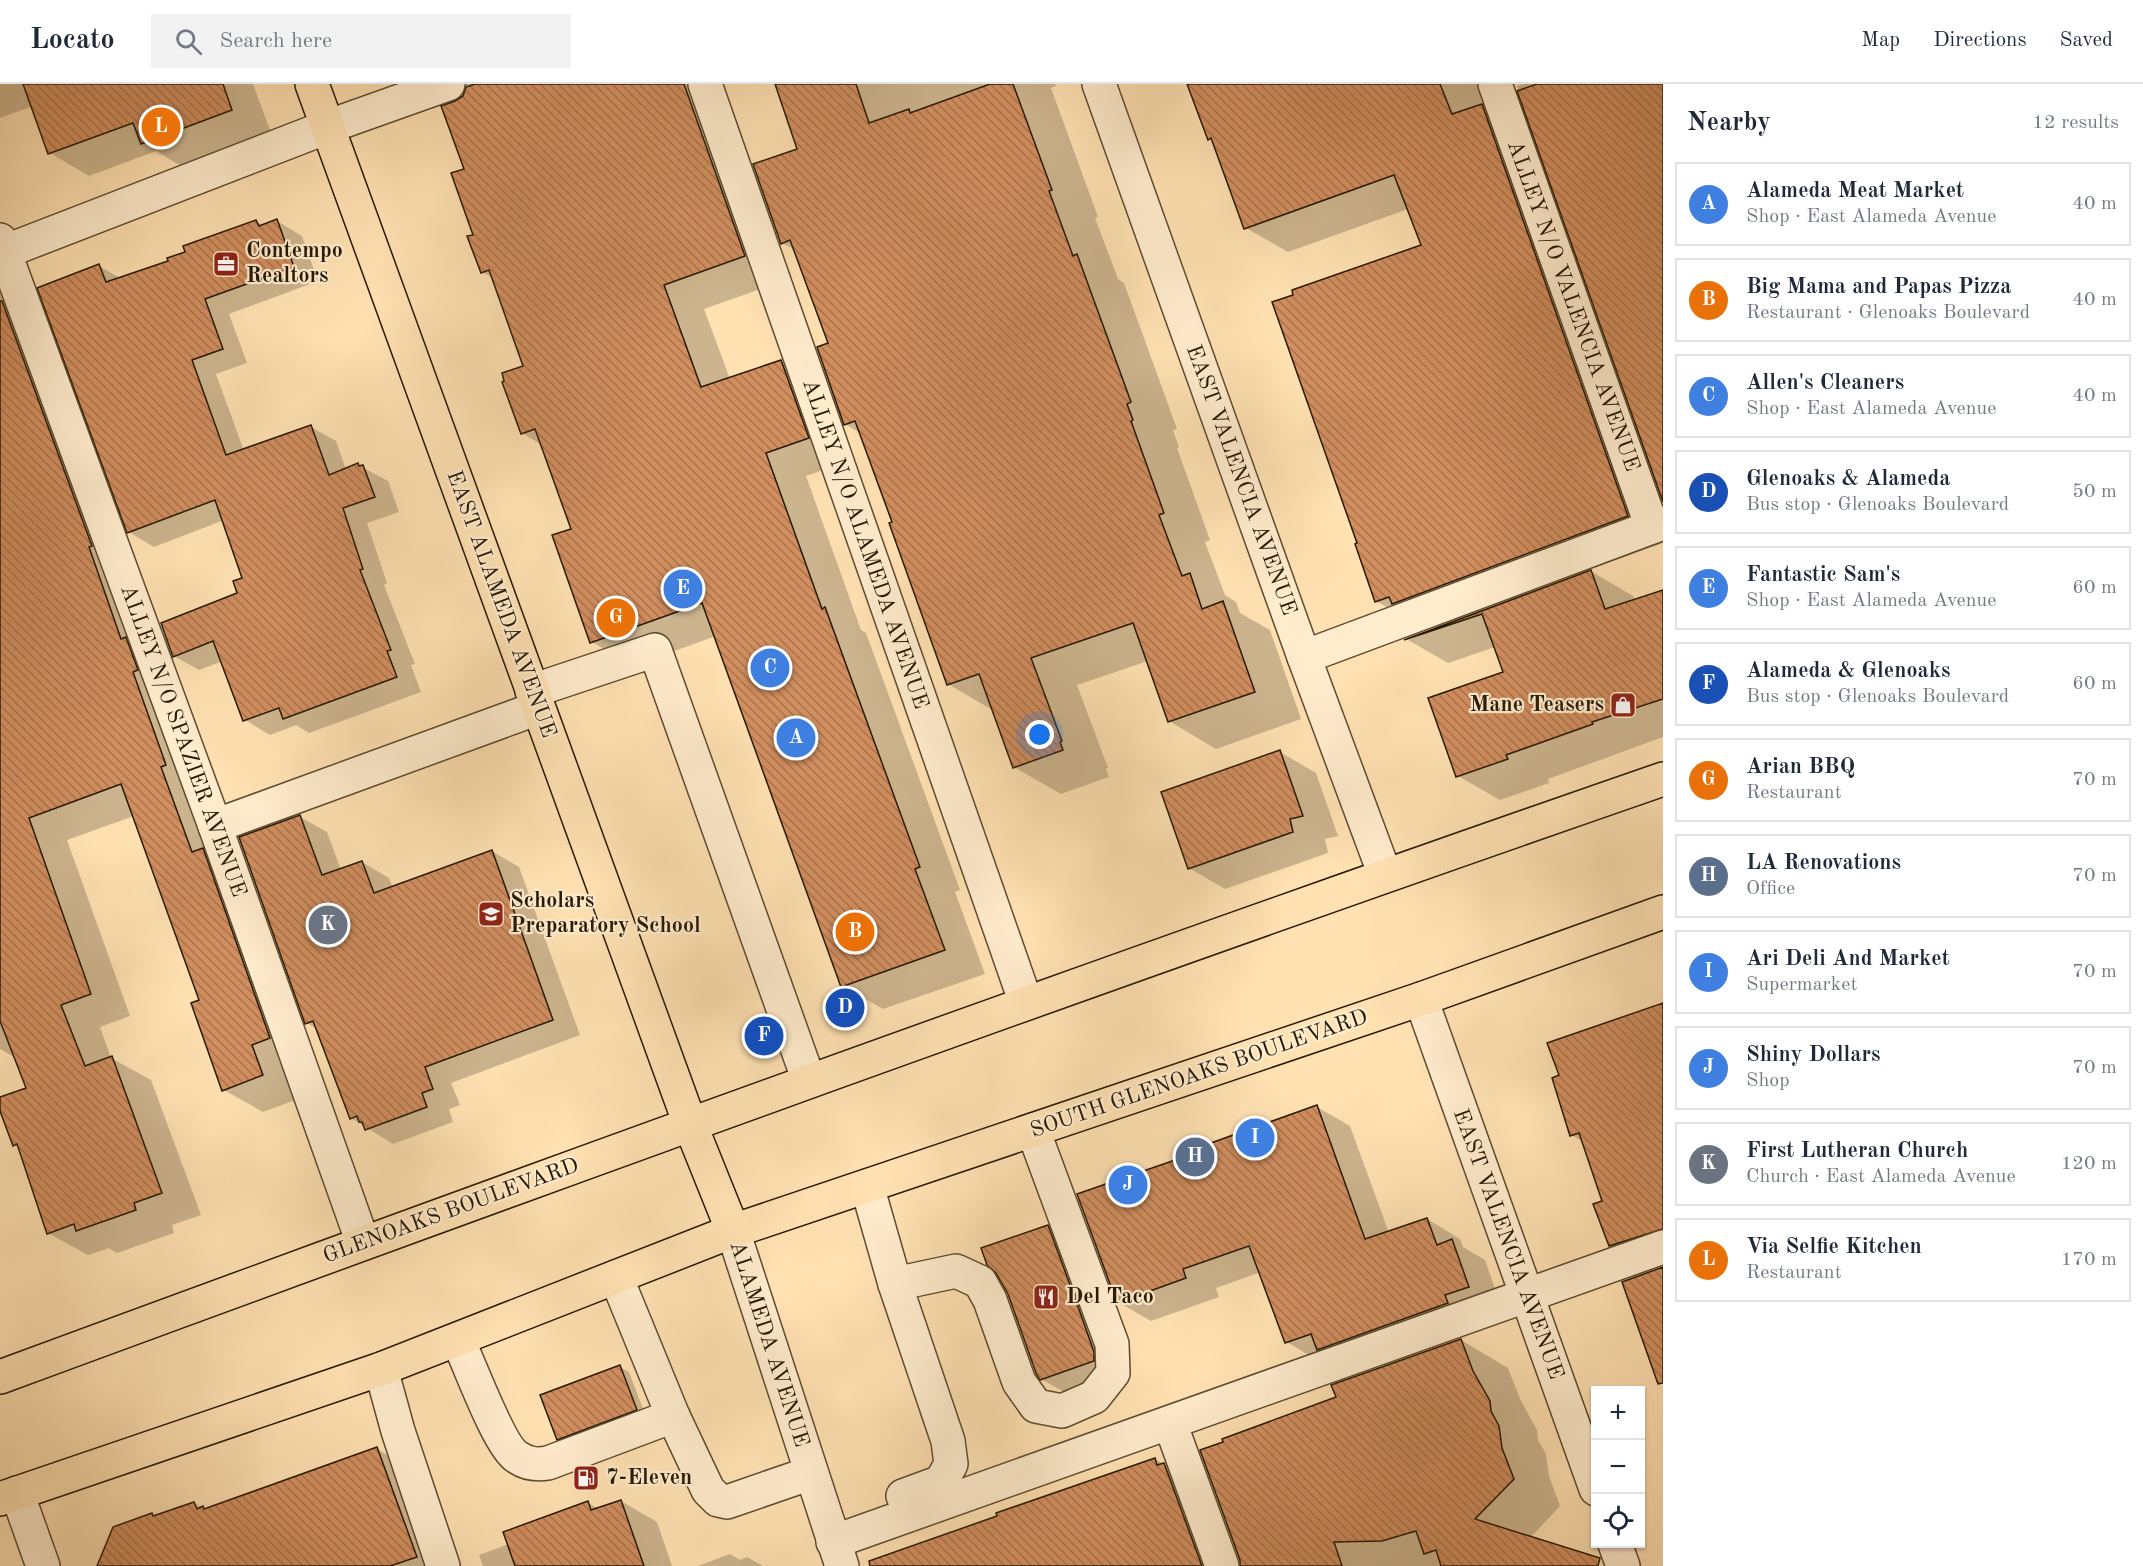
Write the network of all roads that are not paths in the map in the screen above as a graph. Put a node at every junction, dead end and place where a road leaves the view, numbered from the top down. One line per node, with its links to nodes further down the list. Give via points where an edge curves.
1 (312, 84): 6 (main road, EAST ALAMEDA AVENUE)
2 (448, 84): 6 (street)
3 (705, 84): 16 (street, ALLEY N/O ALAMEDA AVENUE)
4 (1099, 84): 9 (street, EAST VALENCIA AVENUE)
5 (1495, 84): 8 (street, ALLEY N/O VALENCIA AVENUE)
6 (327, 127): 7 (street); 10 (main road, EAST ALAMEDA AVENUE)
7 (2, 246): 12 (street, ALLEY N/O SPAZIER AVENUE)
8 (1658, 525): 9 (street)
9 (1304, 657): 13 (street, EAST VALENCIA AVENUE)
10 (536, 700): 12 (street); 17 (street, via 655,650); 18 (main road, EAST ALAMEDA AVENUE)
11 (1663, 779): 13 (main road)
12 (215, 826): 22 (street, ALLEY N/O SPAZIER AVENUE)
13 (1385, 876): 16 (main road)
14 (1663, 912): 15 (main road, SOUTH GLENOAKS BOULEVARD)
15 (1421, 999): 19 (main road, SOUTH GLENOAKS BOULEVARD); 26 (street, EAST VALENCIA AVENUE)
16 (1026, 1003): 17 (main road, GLENOAKS BOULEVARD)
17 (809, 1082): 18 (main road, GLENOAKS BOULEVARD)
18 (690, 1124): 21 (main road, ALAMEDA AVENUE); 22 (main road, GLENOAKS BOULEVARD)
19 (1033, 1130): 20 (main road, SOUTH GLENOAKS BOULEVARD); 25 (street, via 1112,1344 1113,1373 1094,1397 1062,1411 1036,1406 1018,1382 980,1282 956,1271)
20 (867, 1186): 21 (main road, SOUTH GLENOAKS BOULEVARD); 25 (street)
21 (733, 1230): 24 (main road); 32 (street, ALAMEDA AVENUE)
22 (363, 1243): 29 (main road, GLENOAKS BOULEVARD)
23 (1663, 1247): 26 (street)
24 (616, 1277): 27 (main road); 30 (street)
25 (895, 1284): 35 (street, via 948,1441 951,1464 941,1482)
26 (1526, 1295): 31 (street); 33 (street, EAST VALENCIA AVENUE)
27 (458, 1340): 28 (main road); 30 (street, via 503,1441 515,1456 533,1465 548,1463)
28 (381, 1369): 34 (main road); 38 (street)
29 (0, 1377)
30 (673, 1416): 32 (street, via 708,1490 718,1500 727,1502)
31 (1163, 1425): 35 (street); 39 (street)
32 (811, 1473): 35 (street, ALAMEDA AVENUE)
33 (1591, 1475)
34 (9, 1496): 37 (street)
35 (834, 1544)
36 (1616, 1548): 40 (street)
37 (43, 1566)
38 (443, 1566)
39 (1222, 1566)
40 (1623, 1566)

